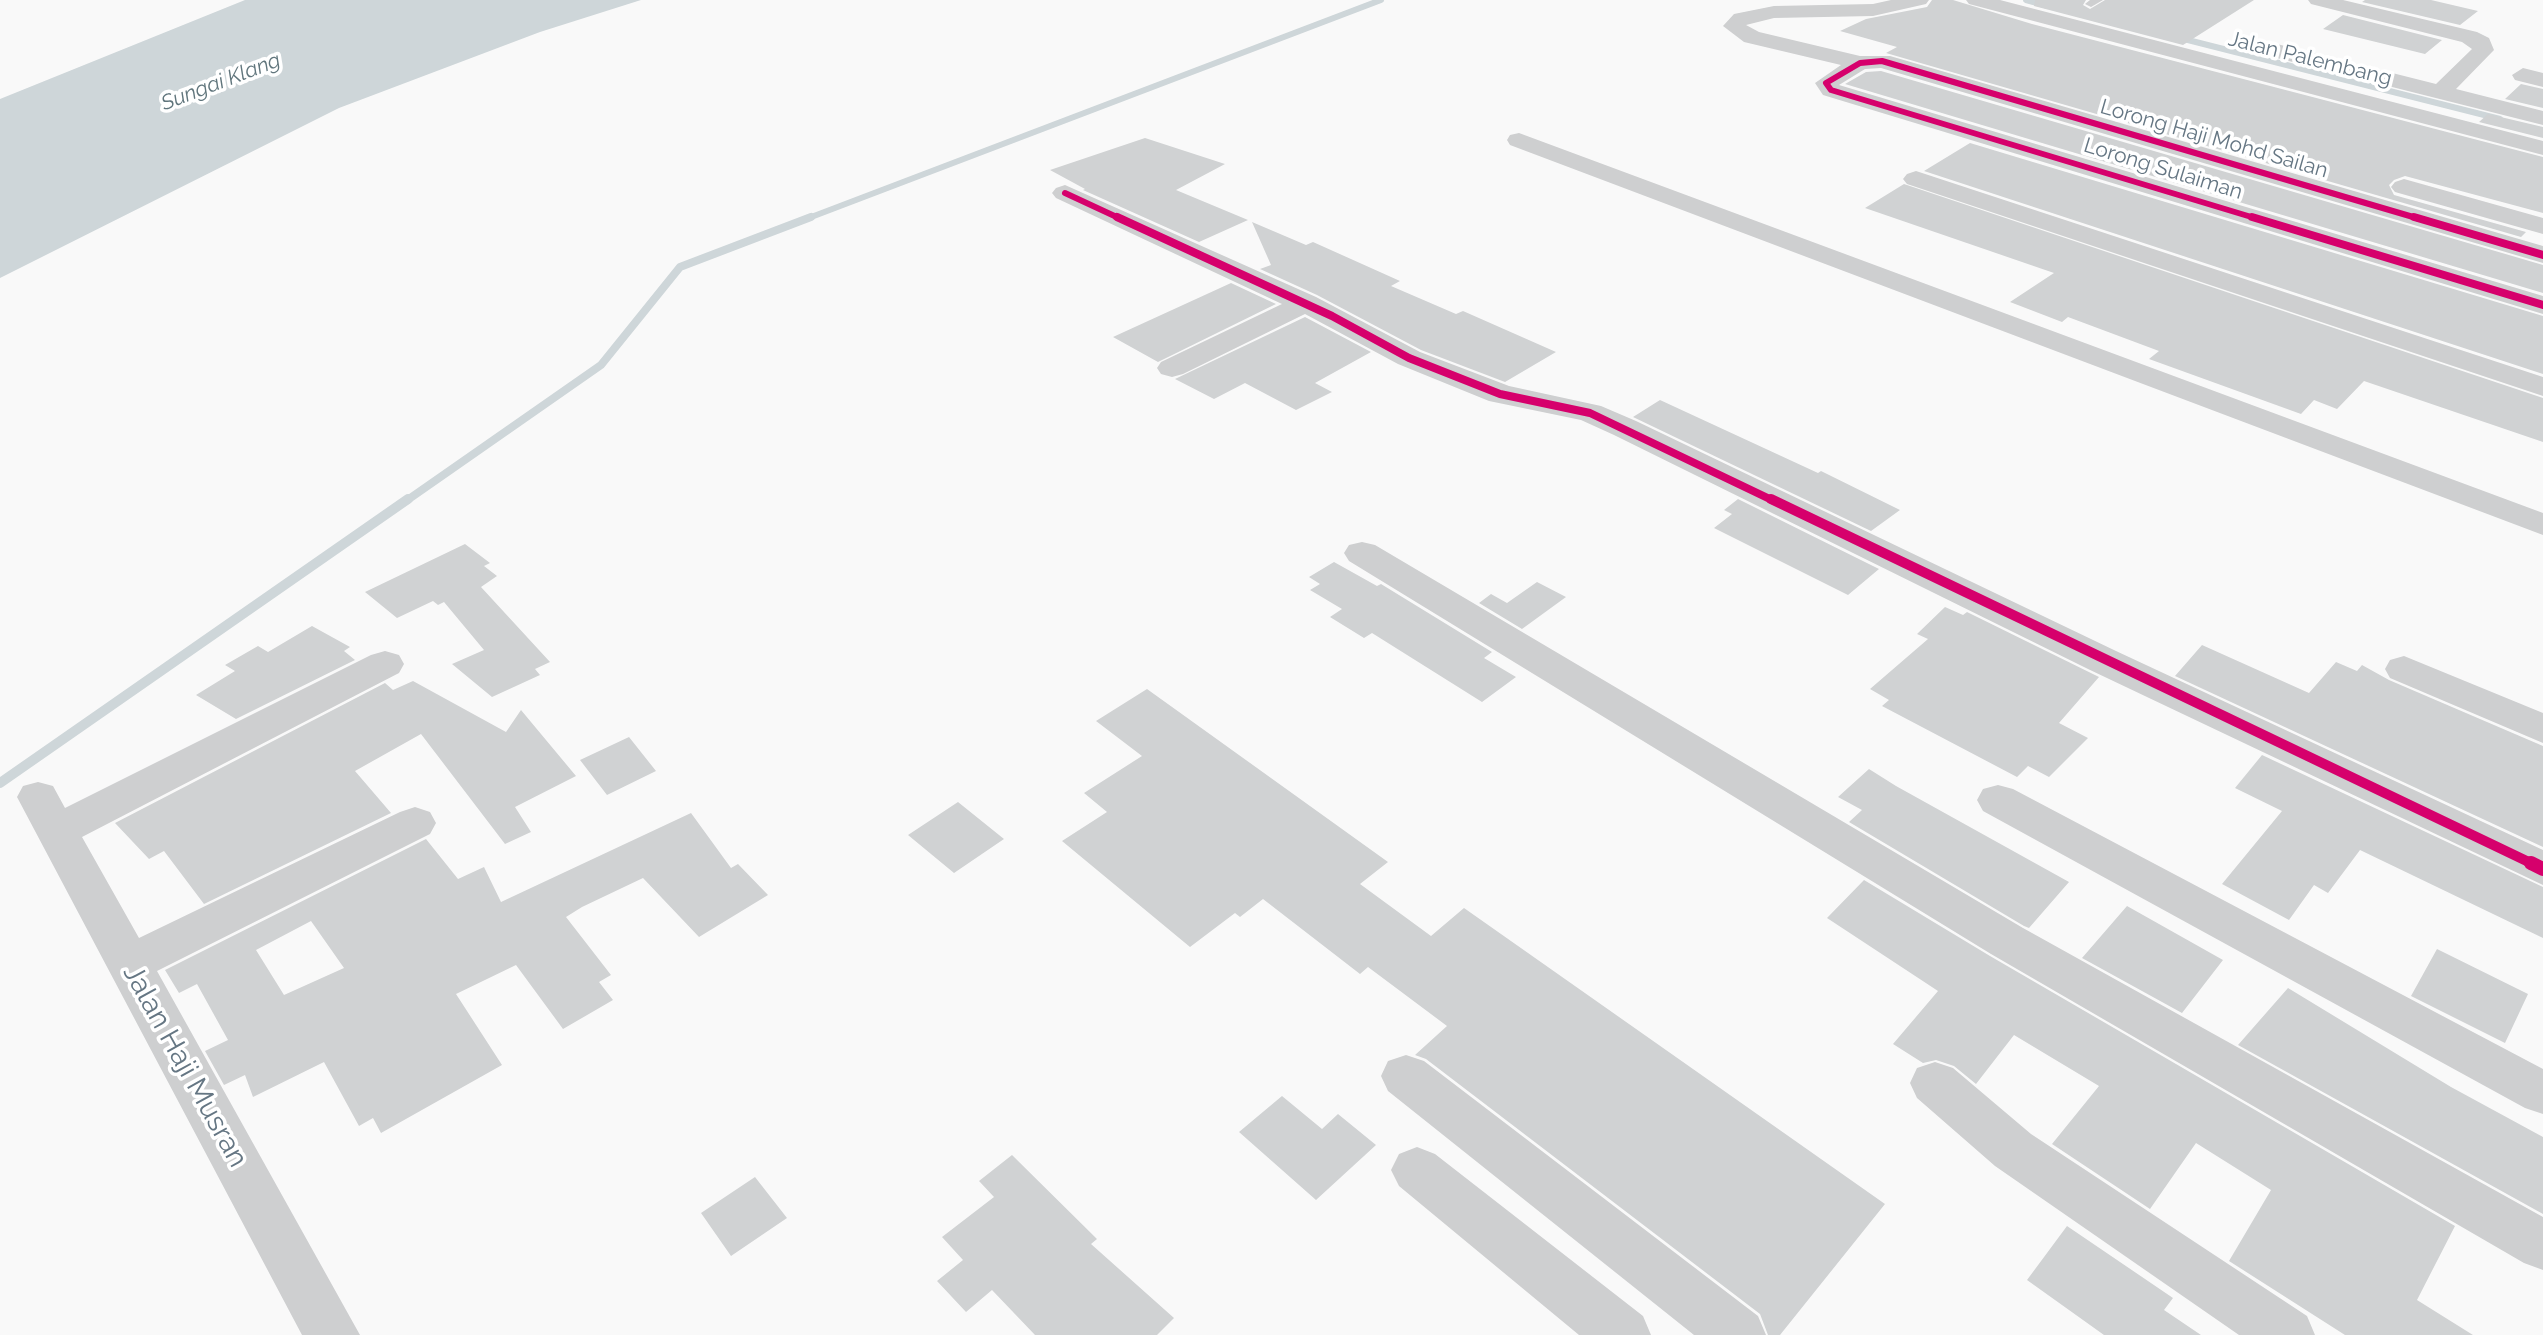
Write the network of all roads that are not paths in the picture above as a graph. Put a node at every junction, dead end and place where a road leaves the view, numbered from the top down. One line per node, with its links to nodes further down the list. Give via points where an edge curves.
1 (1919, 0): 8 (street, Lorong Haji Mohd Sailan, via 1873,10 1774,12 1741,18 1734,26 1752,37)
2 (1976, 0): 13 (street)
3 (2318, 0): 9 (street, via 2480,43 2483,50)
4 (2088, 1): 5 (street)
5 (2118, 10)
6 (2252, 45): 9 (street, Jalan Palembang)
7 (1955, 60): 11 (street)
8 (1868, 62): 18 (street, Lorong Haji Mohd Sailan); 20 (street, Lorong Sulaiman, via 1827,86)
9 (2440, 93): 10 (street, Jalan Palembang)
10 (2543, 118)
11 (2169, 121)
12 (1519, 140): 23 (street)
13 (2543, 148)
14 (1916, 179): 22 (street)
15 (2383, 181): 17 (street)
16 (1065, 193): 19 (street)
17 (2543, 226)
18 (2543, 255)
19 (1306, 303): 21 (street); 30 (street, via 1409,358 1477,385 1590,413 1625,428)
20 (2543, 305)
21 (1172, 368)
22 (2543, 387)
23 (2543, 525)
24 (1362, 553): 36 (street, via 2007,941)
25 (385, 664): 31 (street, Jalan Haji Musran, via 48,814)
26 (2404, 669): 27 (street)
27 (2543, 729)
28 (1998, 800): 34 (street)
29 (415, 823): 31 (street)
30 (2543, 869)
31 (129, 964): 37 (street, Jalan Haji Musran)
32 (1406, 1076): 39 (street)
33 (1935, 1083): 40 (street, via 2013,1150)
34 (2543, 1093)
35 (1417, 1170): 38 (street)
36 (2543, 1245)
37 (332, 1335)
38 (1623, 1335)
39 (1738, 1335)
40 (2287, 1335)

